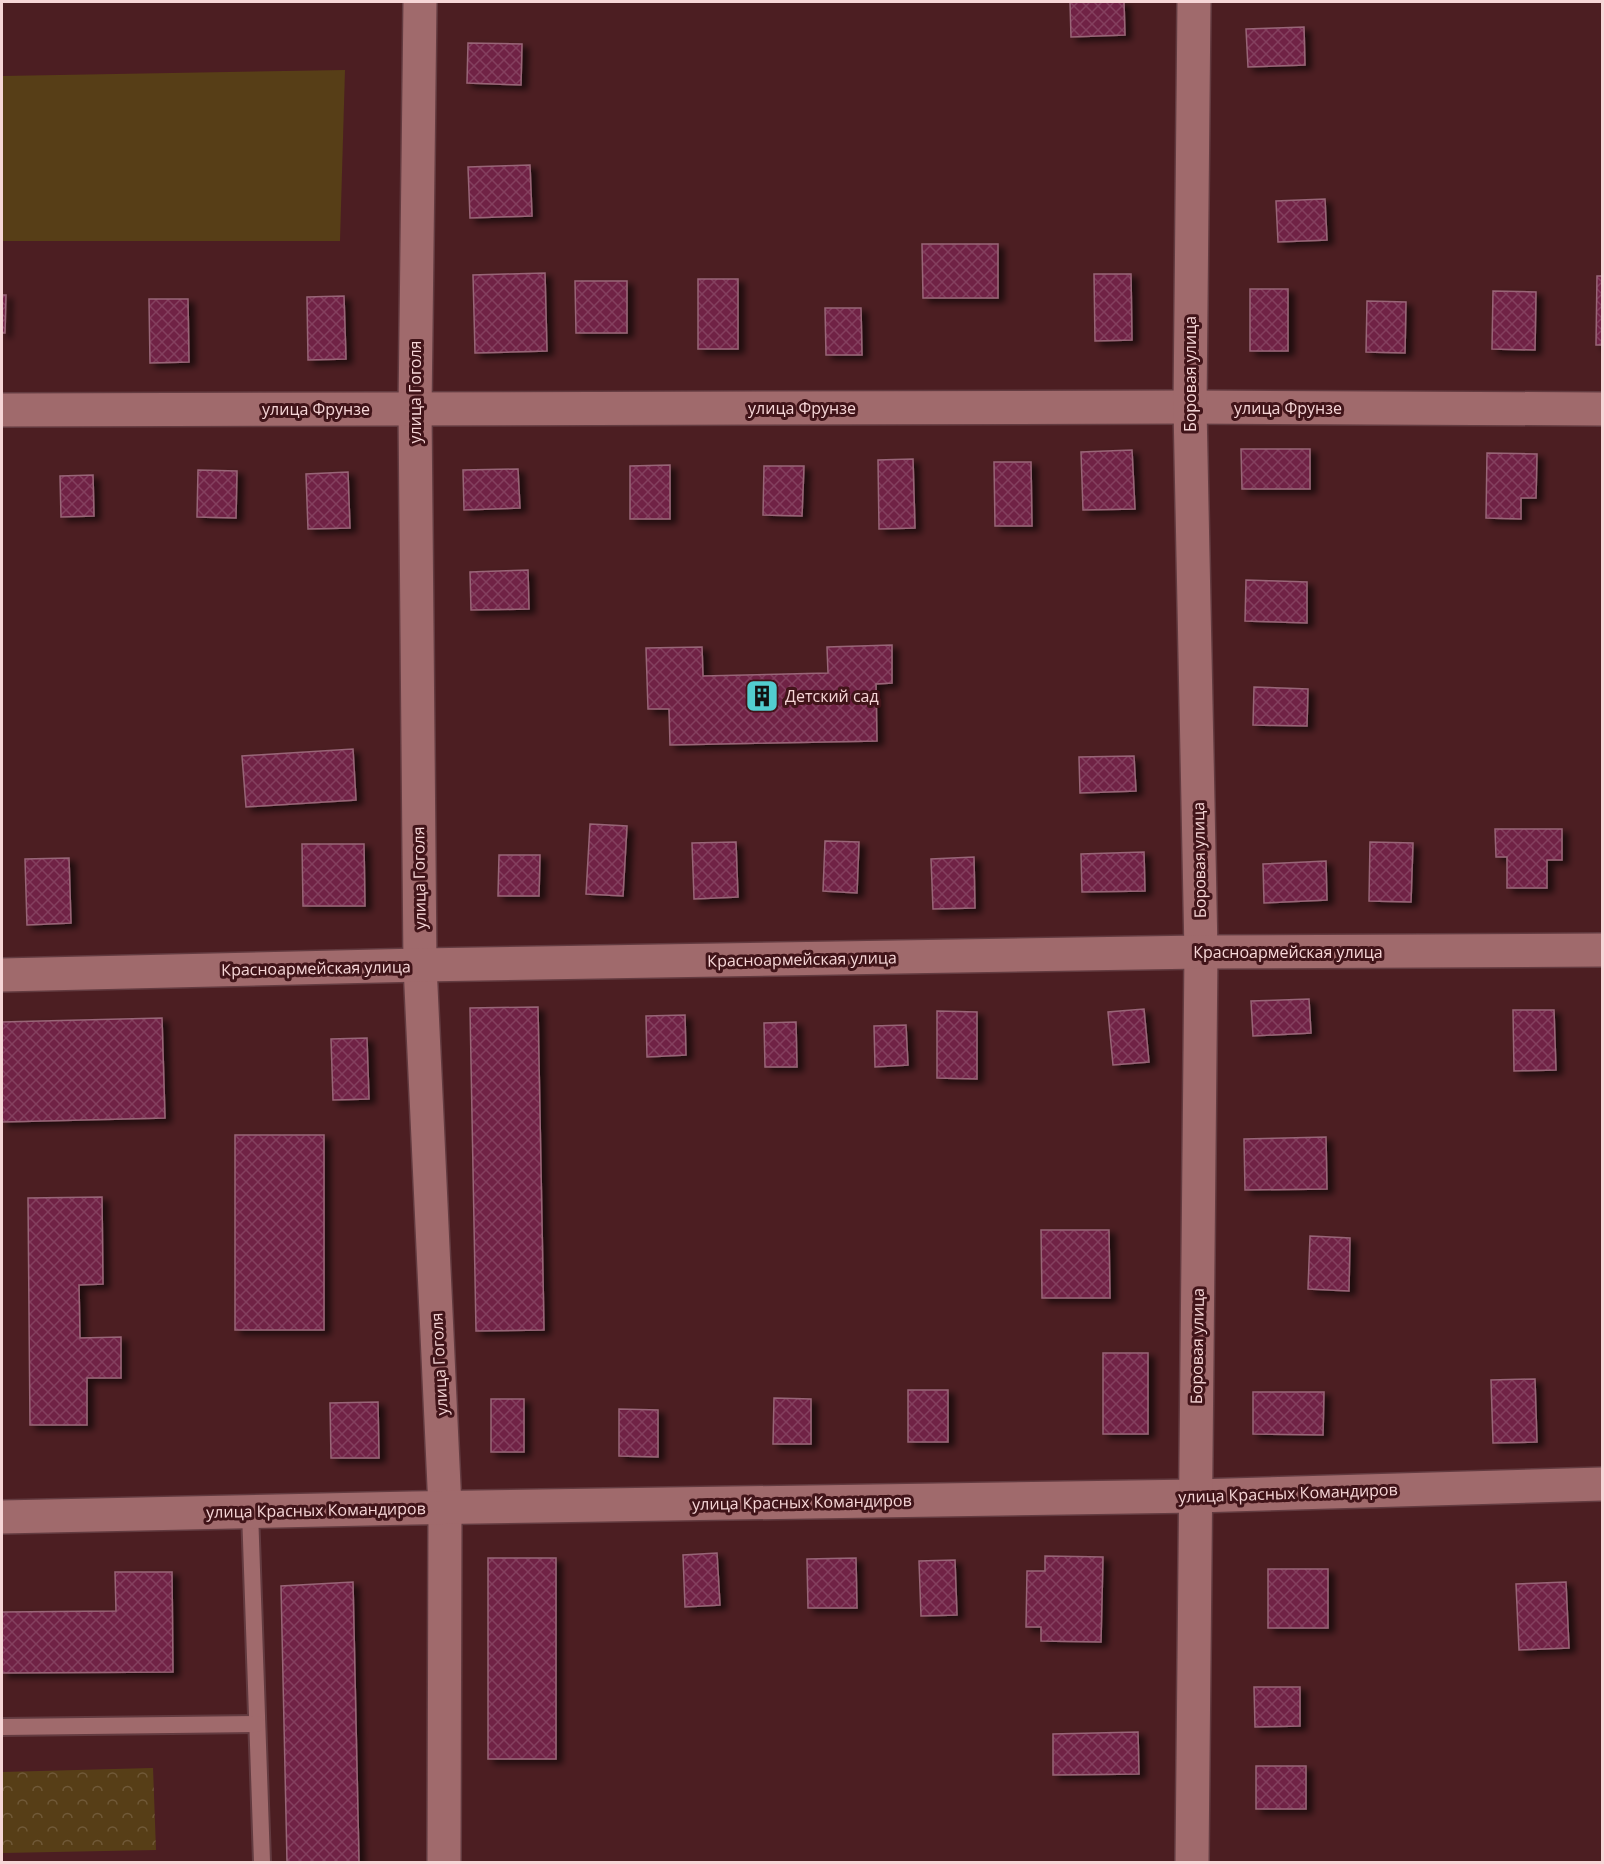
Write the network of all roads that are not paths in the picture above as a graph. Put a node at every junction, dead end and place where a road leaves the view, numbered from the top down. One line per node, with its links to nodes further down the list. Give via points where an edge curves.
1 (420, 2): 4 (street, улица Гоголя)
2 (1194, 2): 3 (street, Боровая улица)
3 (1190, 407): 4 (street, улица Фрунзе); 5 (street, улица Фрунзе); 8 (street, Боровая улица)
4 (415, 409): 6 (street, улица Фрунзе); 9 (street, улица Гоголя)
5 (1602, 409)
6 (2, 410)
7 (1602, 950): 8 (street, Красноармейская улица)
8 (1201, 952): 9 (street, Красноармейская улица); 12 (street, Боровая улица)
9 (420, 965): 10 (street, Красноармейская улица); 13 (street, улица Гоголя)
10 (2, 975)
11 (1602, 1484): 12 (street, улица Красных Командиров)
12 (1196, 1496): 13 (street, улица Красных Командиров); 20 (street, Боровая улица)
13 (446, 1508): 14 (street, улица Красных Командиров); 19 (street, улица Гоголя)
14 (250, 1511): 15 (street, улица Красных Командиров); 16 (lane)
15 (2, 1517)
16 (257, 1724): 17 (lane); 18 (lane)
17 (2, 1727)
18 (262, 1863)
19 (444, 1863)
20 (1192, 1863)

